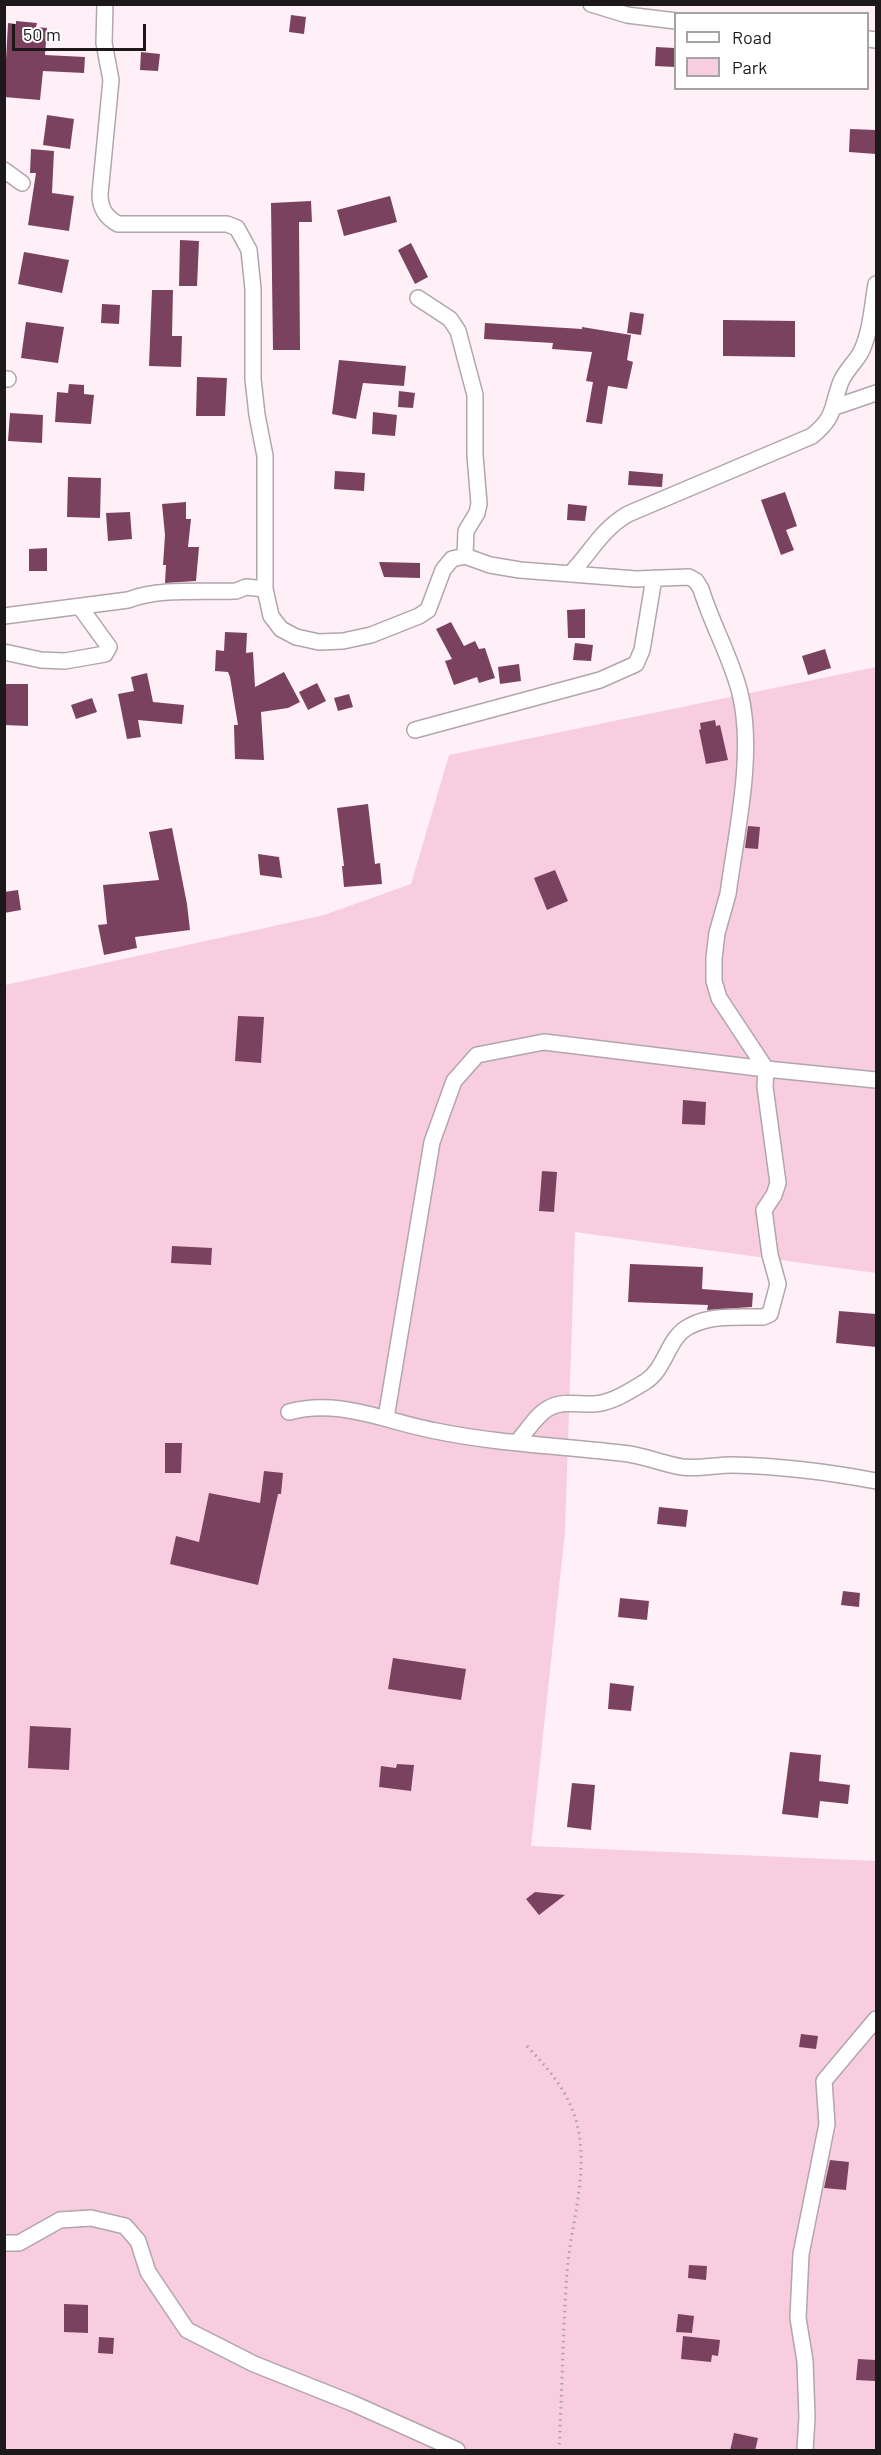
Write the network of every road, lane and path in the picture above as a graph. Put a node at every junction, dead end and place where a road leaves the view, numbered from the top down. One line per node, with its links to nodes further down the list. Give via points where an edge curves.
1 (105, 4): 15 (street, via 104,43 111,80 100,194 108,219 117,224 227,224 237,228 249,250 253,379 265,456)
2 (596, 5): 3 (street, via 627,15)
3 (674, 21)
4 (4, 171): 5 (street)
5 (22, 183)
6 (876, 284): 9 (street, via 867,337 841,382)
7 (418, 298): 11 (street, via 456,324 474,383 478,504 466,531)
8 (876, 393): 9 (street)
9 (835, 407): 10 (street, via 826,425 812,436 620,518 599,537)
10 (588, 555): 12 (street); 13 (street)
11 (465, 556): 12 (street, via 510,569); 15 (street, via 452,559 443,570 428,610 371,635 343,642 296,637 281,629 270,616)
12 (571, 573): 13 (street)
13 (596, 576): 14 (street)
14 (654, 578): 19 (street, via 642,650 636,664 600,680); 20 (street, via 679,576 696,581 741,696 746,762 728,894 714,958 714,981 719,999)
15 (265, 589): 16 (street, via 166,593)
16 (80, 607): 17 (street); 18 (street, via 105,639 109,647 105,654 64,661)
17 (4, 616)
18 (4, 652)
19 (415, 730)
20 (766, 1069): 21 (street); 23 (street, via 544,1042 477,1055 454,1081 432,1142); 24 (street, via 778,1183 764,1210 778,1284 770,1314 701,1321 688,1326 678,1334 660,1369 647,1381 609,1401 547,1408)
21 (876, 1080)
22 (289, 1412): 23 (street, via 318,1408)
23 (386, 1418): 24 (street, via 433,1431)
24 (518, 1441): 25 (street, via 633,1455 684,1467 731,1465)
25 (876, 1480)
26 (876, 2019): 31 (street, via 824,2081 827,2124 801,2254 798,2318 805,2361)
27 (527, 2046): 30 (path, via 559,2081 575,2118 579,2147 580,2190 568,2270)
28 (4, 2243): 29 (street, via 19,2243 60,2220 91,2218 125,2226 138,2241 148,2272 187,2330 254,2364)
29 (457, 2451)
30 (559, 2451)
31 (805, 2451)

